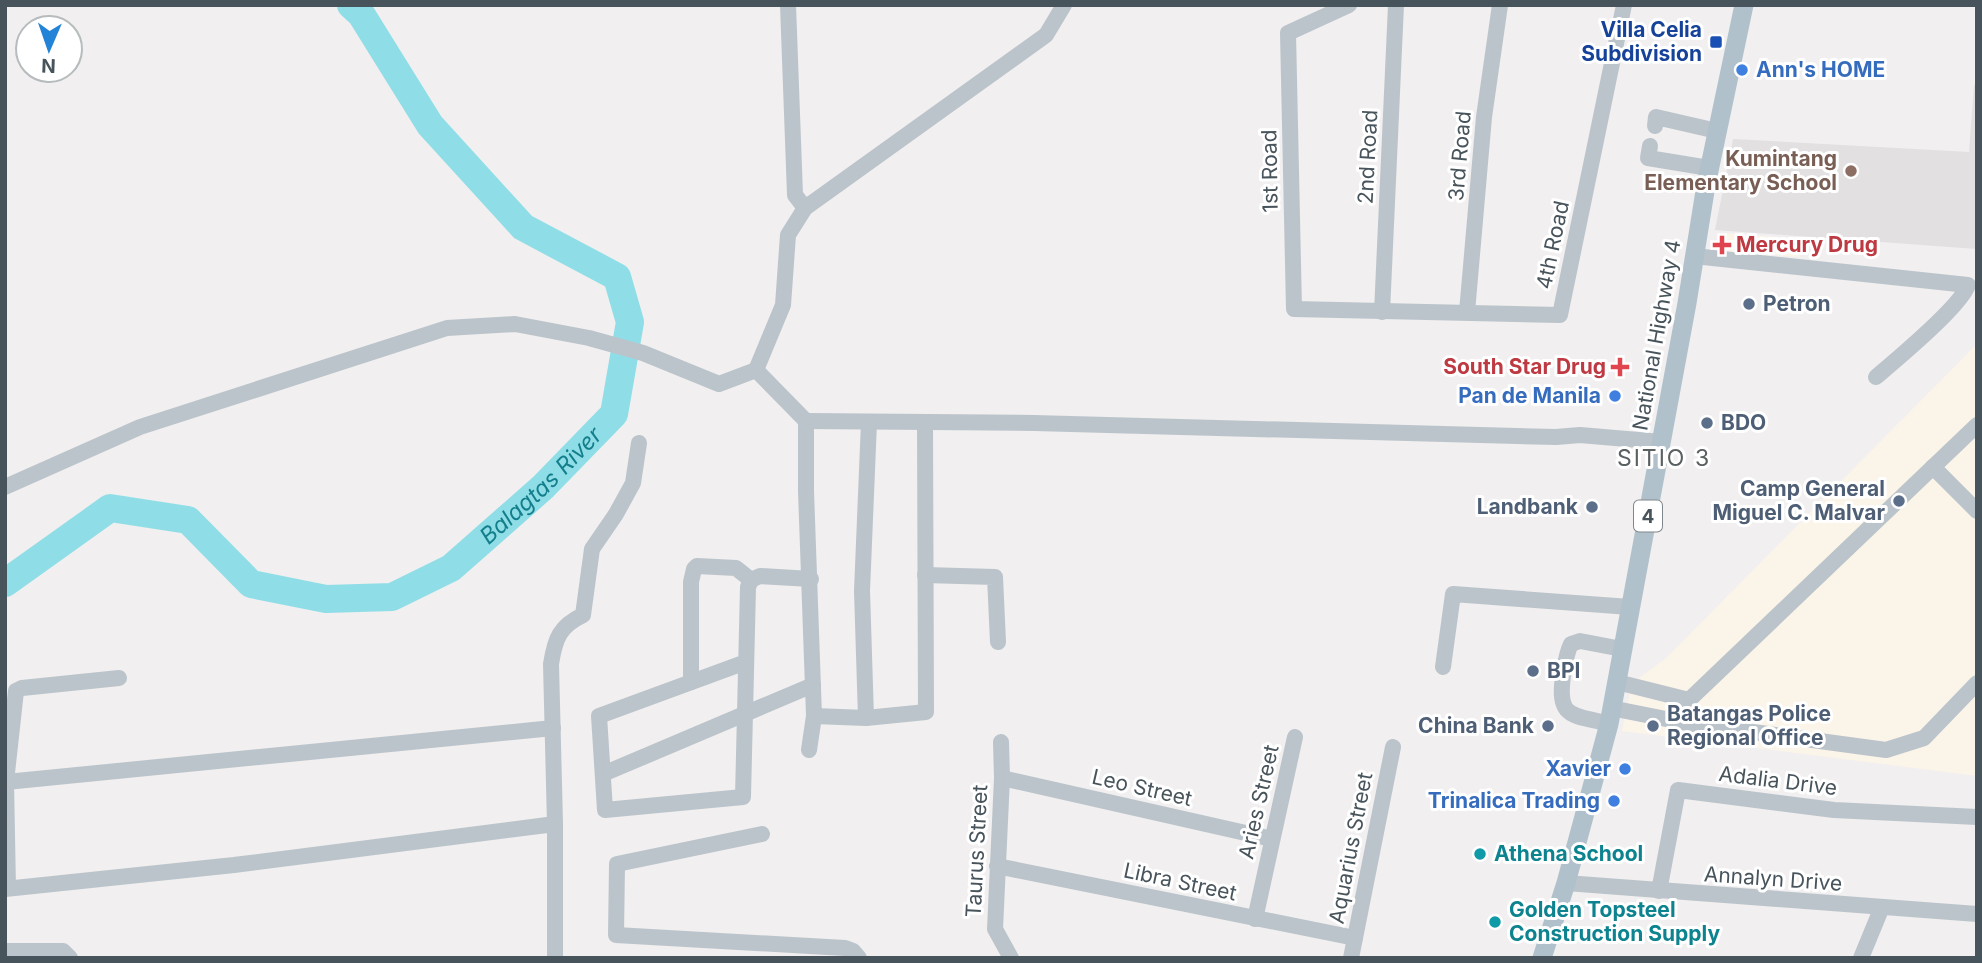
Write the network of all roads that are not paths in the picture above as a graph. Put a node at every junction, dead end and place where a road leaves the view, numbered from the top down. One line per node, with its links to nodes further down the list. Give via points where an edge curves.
1 (788, 5): 12 (street, via 795,195)
2 (1063, 5): 12 (street, via 1046,35)
3 (1349, 5): 14 (street, 1st Road, via 1288,33)
4 (1396, 5): 15 (street, 2nd Road)
5 (1500, 5): 16 (street, 3rd Road, via 1484,117)
6 (1624, 5): 16 (street, 4th Road, via 1560,315)
7 (1745, 5): 9 (main road, National Highway 4 / 4)
8 (1654, 126): 9 (street, via 1656,117)
9 (1717, 131): 11 (main road, National Highway 4 / 4)
10 (1650, 146): 11 (street, via 1648,158)
11 (1709, 168): 13 (main road, National Highway 4 / 4)
12 (805, 208): 17 (street, via 788,235 783,305)
13 (1694, 256): 18 (street, via 1968,285 1934,325); 23 (main road, National Highway 4 / 4)
14 (1294, 309): 15 (street, 4th Road)
15 (1381, 312): 16 (street, 4th Road)
16 (1467, 312)
17 (756, 370): 19 (street); 26 (street, via 719,384 643,353 589,338 515,324 447,328 140,426)
18 (1876, 377)
19 (806, 421): 20 (street); 30 (street)
20 (869, 422): 21 (street); 45 (street, via 862,591)
21 (925, 422): 23 (street, via 1580,435); 28 (street)
22 (1976, 426): 25 (street)
23 (1662, 442): 31 (main road, National Highway 4 / 4)
24 (639, 443): 47 (street, via 633,482 592,549 583,614 568,622 554,642)
25 (1933, 467): 27 (street); 41 (street)
26 (5, 487)
27 (1977, 511)
28 (925, 575): 32 (street, via 995,577); 45 (street, via 926,712)
29 (751, 579): 30 (street); 34 (street); 37 (street, via 736,568 694,569)
30 (811, 579): 40 (street)
31 (1630, 607): 33 (main road, National Highway 4 / 4); 35 (street, via 1453,594)
32 (998, 642)
33 (1622, 649): 38 (main road, National Highway 4 / 4); 44 (street, via 1580,641 1566,653 1560,698 1564,708 1571,713)
34 (746, 662): 37 (street); 42 (street)
35 (1443, 667)
36 (119, 678): 54 (street, via 16,691)
37 (691, 682): 52 (street, via 599,716)
38 (1616, 682): 41 (street); 44 (main road, National Highway 4 / 4)
39 (1977, 683): 46 (street, via 1924,738 1886,750)
40 (813, 685): 42 (street); 43 (street)
41 (1689, 700): 46 (street)
42 (746, 712): 52 (street); 52 (street, via 743,797 605,810)
43 (814, 716): 45 (street); 51 (street)
44 (1610, 716): 46 (street); 60 (main road, National Highway 4 / 4)
45 (866, 719)
46 (1686, 723)
47 (553, 728): 54 (street); 56 (street)
48 (1295, 737): 58 (street, Aries Street)
49 (1001, 743): 53 (street, Taurus Street)
50 (1393, 747): 66 (street, Aquarius Street)
51 (809, 750)
52 (603, 774)
53 (1002, 778): 58 (street, Leo Street); 59 (street, Taurus Street)
54 (6, 782): 61 (street)
55 (1977, 817): 62 (street, Adalia Drive, via 1834,810 1678,790)
56 (555, 824): 61 (street); 69 (street)
57 (762, 834): 70 (street, via 617,863 616,935 845,948)
58 (1272, 839): 65 (street, Aries Street)
59 (998, 866): 65 (street, Libra Street); 71 (street, Taurus Street, via 995,929)
60 (1566, 883): 62 (street, Annalyn Drive); 73 (main road, National Highway 4 / 4)
61 (7, 888)
62 (1658, 891): 63 (street, Annalyn Drive)
63 (1882, 907): 64 (street, Annalyn Drive); 74 (street)
64 (1977, 914)
65 (1255, 919): 66 (street, Libra Street)
66 (1355, 938): 72 (street, Aquarius Street)
67 (8, 953): 68 (street, via 63,951)
68 (68, 955)
69 (555, 958)
70 (859, 958)
71 (1011, 958)
72 (1351, 958)
73 (1542, 958)
74 (1861, 958)

